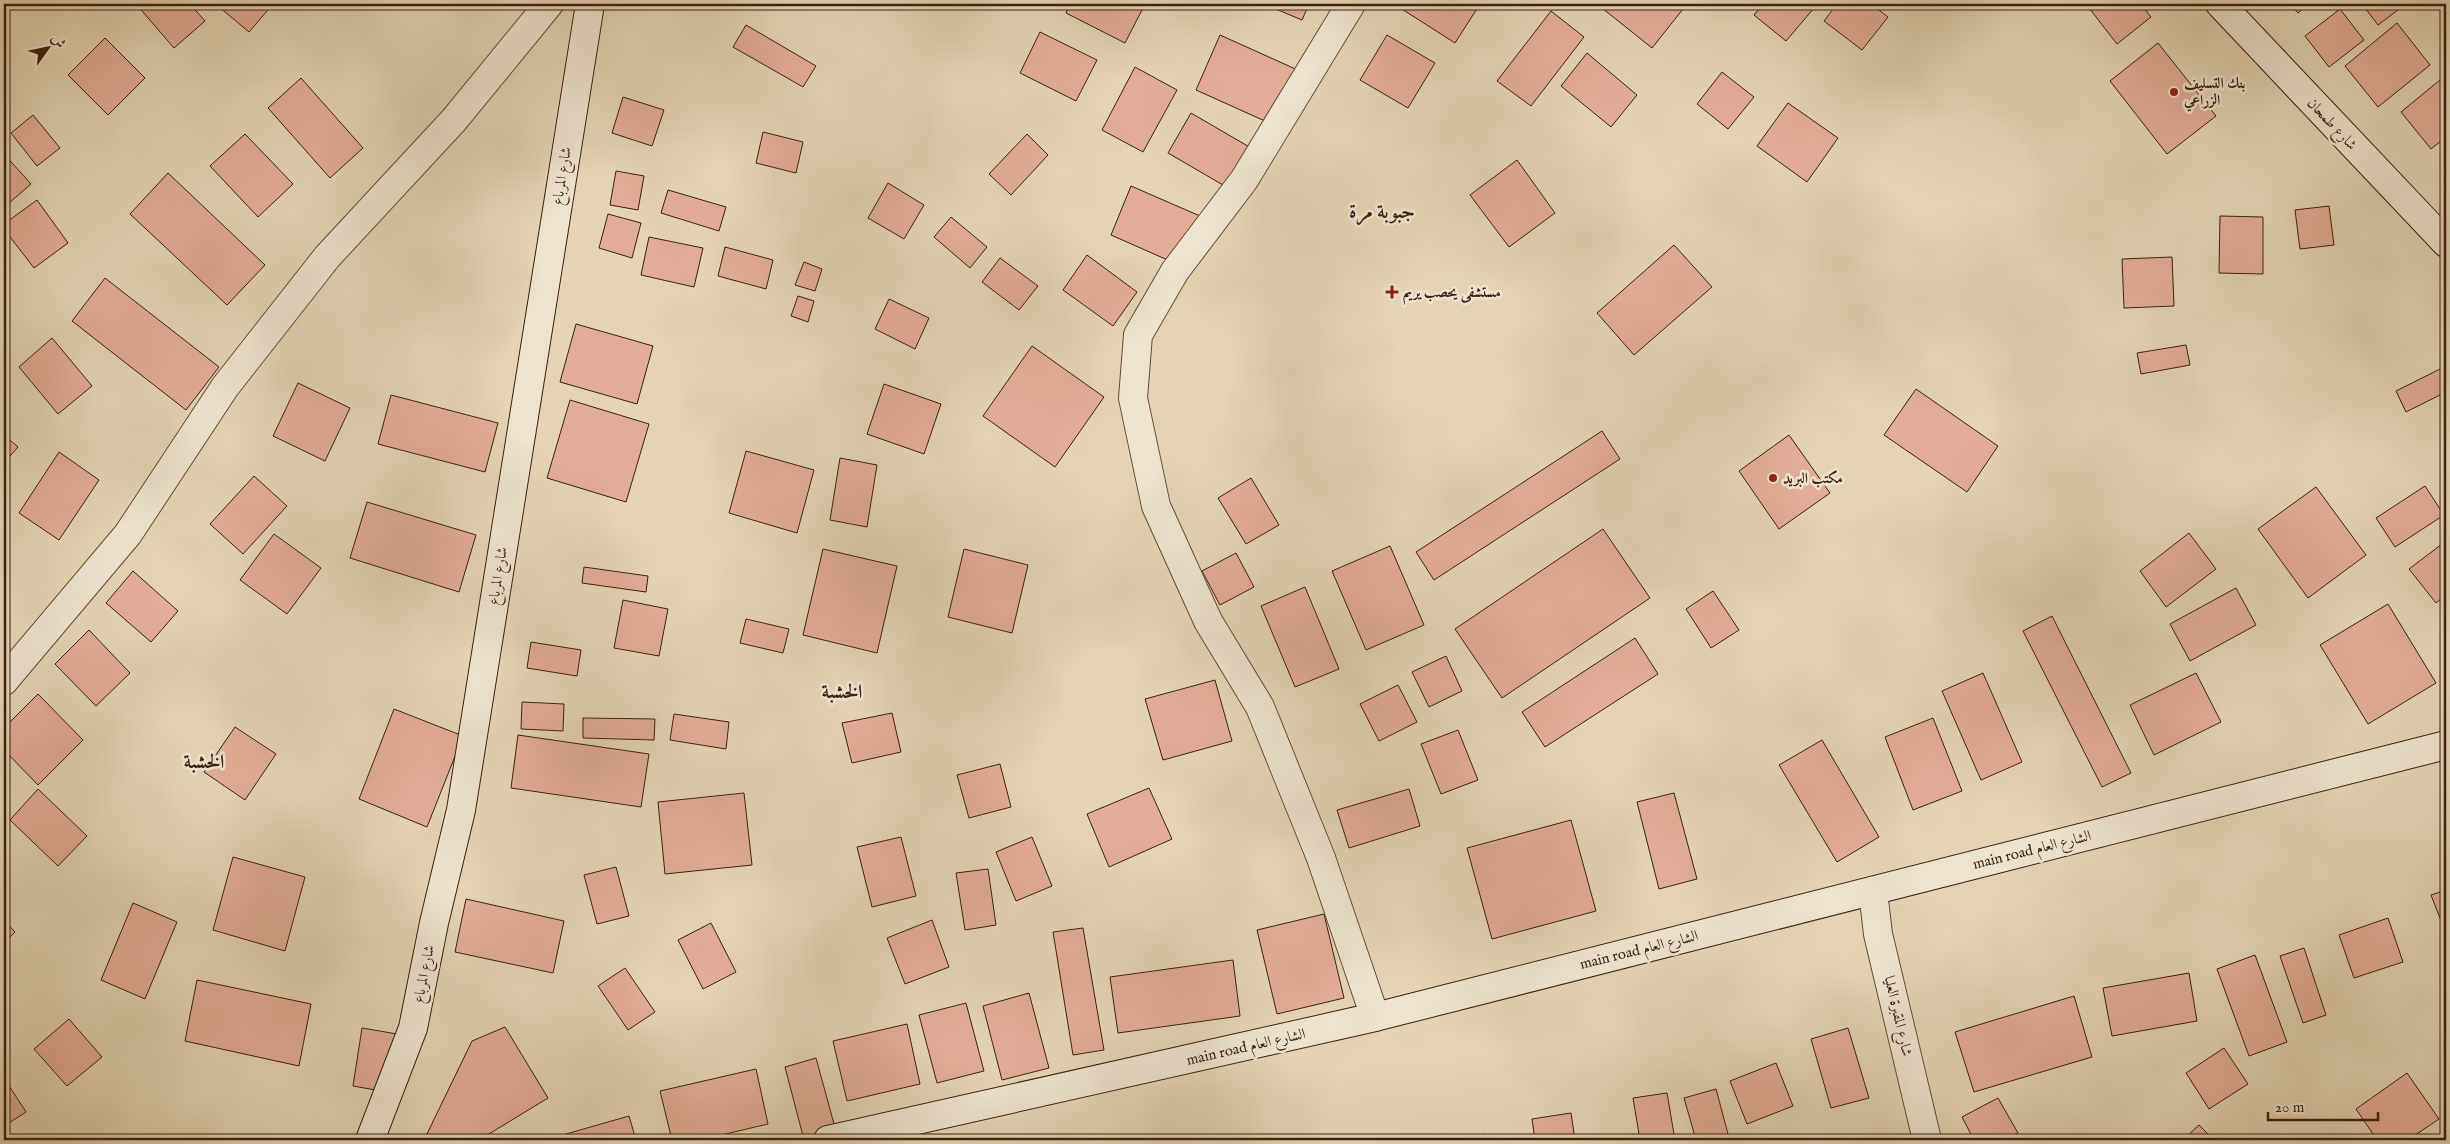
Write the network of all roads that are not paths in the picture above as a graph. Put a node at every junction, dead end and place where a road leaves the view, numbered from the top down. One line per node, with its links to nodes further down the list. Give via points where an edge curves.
1 (549, 4): 6 (street, via 454,120 327,257 225,387 128,534)
2 (590, 4): 10 (street, شارع المرباع, via 461,810 413,1028)
3 (1351, 4): 9 (street, via 1244,180 1175,271 1138,336 1133,398 1156,506 1208,621 1260,707 1321,858)
4 (2220, 4): 5 (street, شارع طمحان)
5 (2446, 243)
6 (4, 681)
7 (2446, 744): 8 (street, main road الشارع العام)
8 (1873, 891): 9 (street, main road الشارع العام); 12 (street, شارع المقبرة العليا, via 1878,934)
9 (1376, 1017): 11 (street, main road الشارع العام)
10 (370, 1140)
11 (828, 1140)
12 (1927, 1140)

